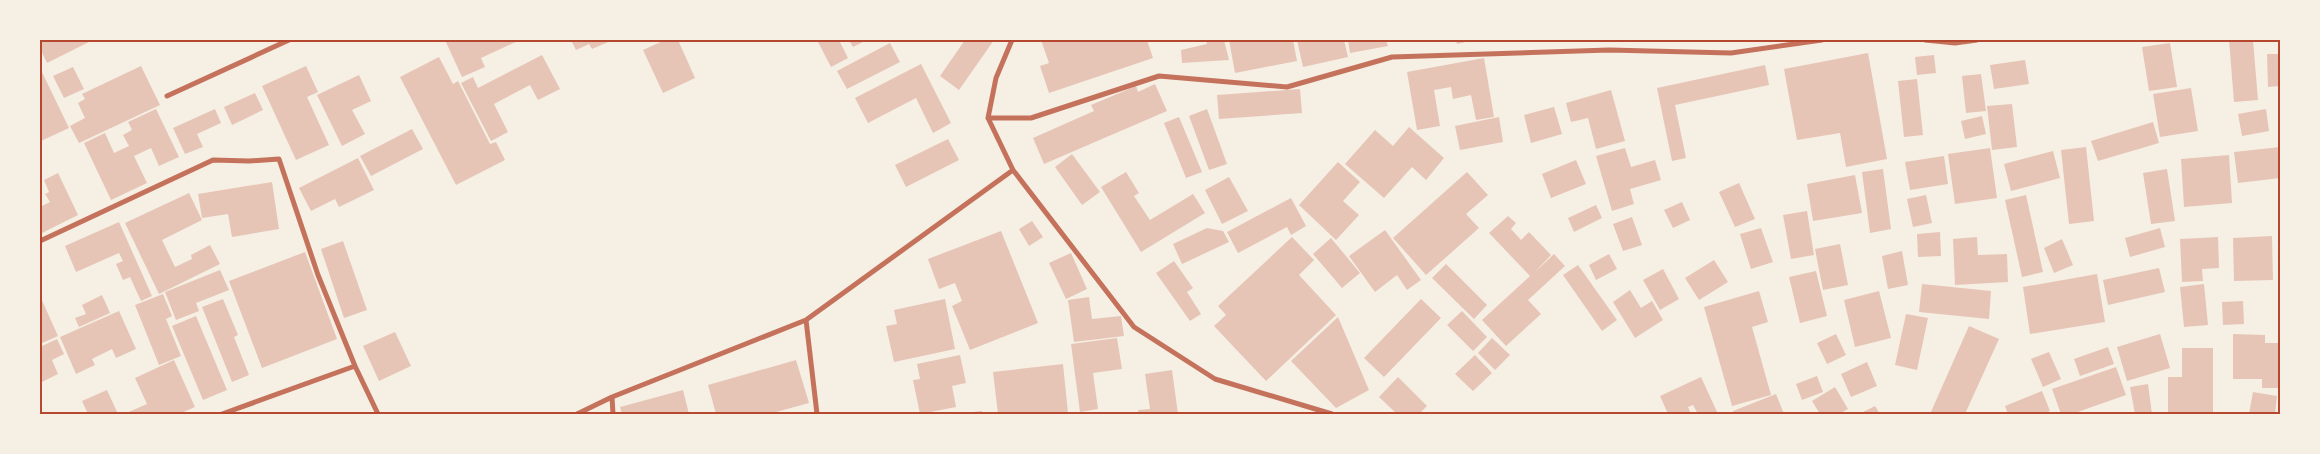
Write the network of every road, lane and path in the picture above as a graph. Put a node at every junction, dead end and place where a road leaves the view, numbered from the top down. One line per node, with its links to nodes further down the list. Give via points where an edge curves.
1 (289, 40): 6 (street)
2 (1012, 40): 7 (street, via 996,78)
3 (1822, 40): 7 (street, via 1731,54 1609,50 1392,57 1287,87 1159,76 1032,118)
4 (1925, 40): 5 (street, via 1955,43)
5 (1977, 40)
6 (167, 96)
7 (988, 118): 8 (street)
8 (1013, 170): 10 (street); 18 (street, via 1134,327 1215,379)
9 (40, 242): 11 (street, via 213,160 280,159 318,275)
10 (806, 320): 12 (street); 17 (street)
11 (355, 366): 13 (street); 14 (street)
12 (612, 397): 15 (street); 16 (street)
13 (222, 414)
14 (378, 414)
15 (577, 414)
16 (613, 414)
17 (817, 414)
18 (1332, 414)

